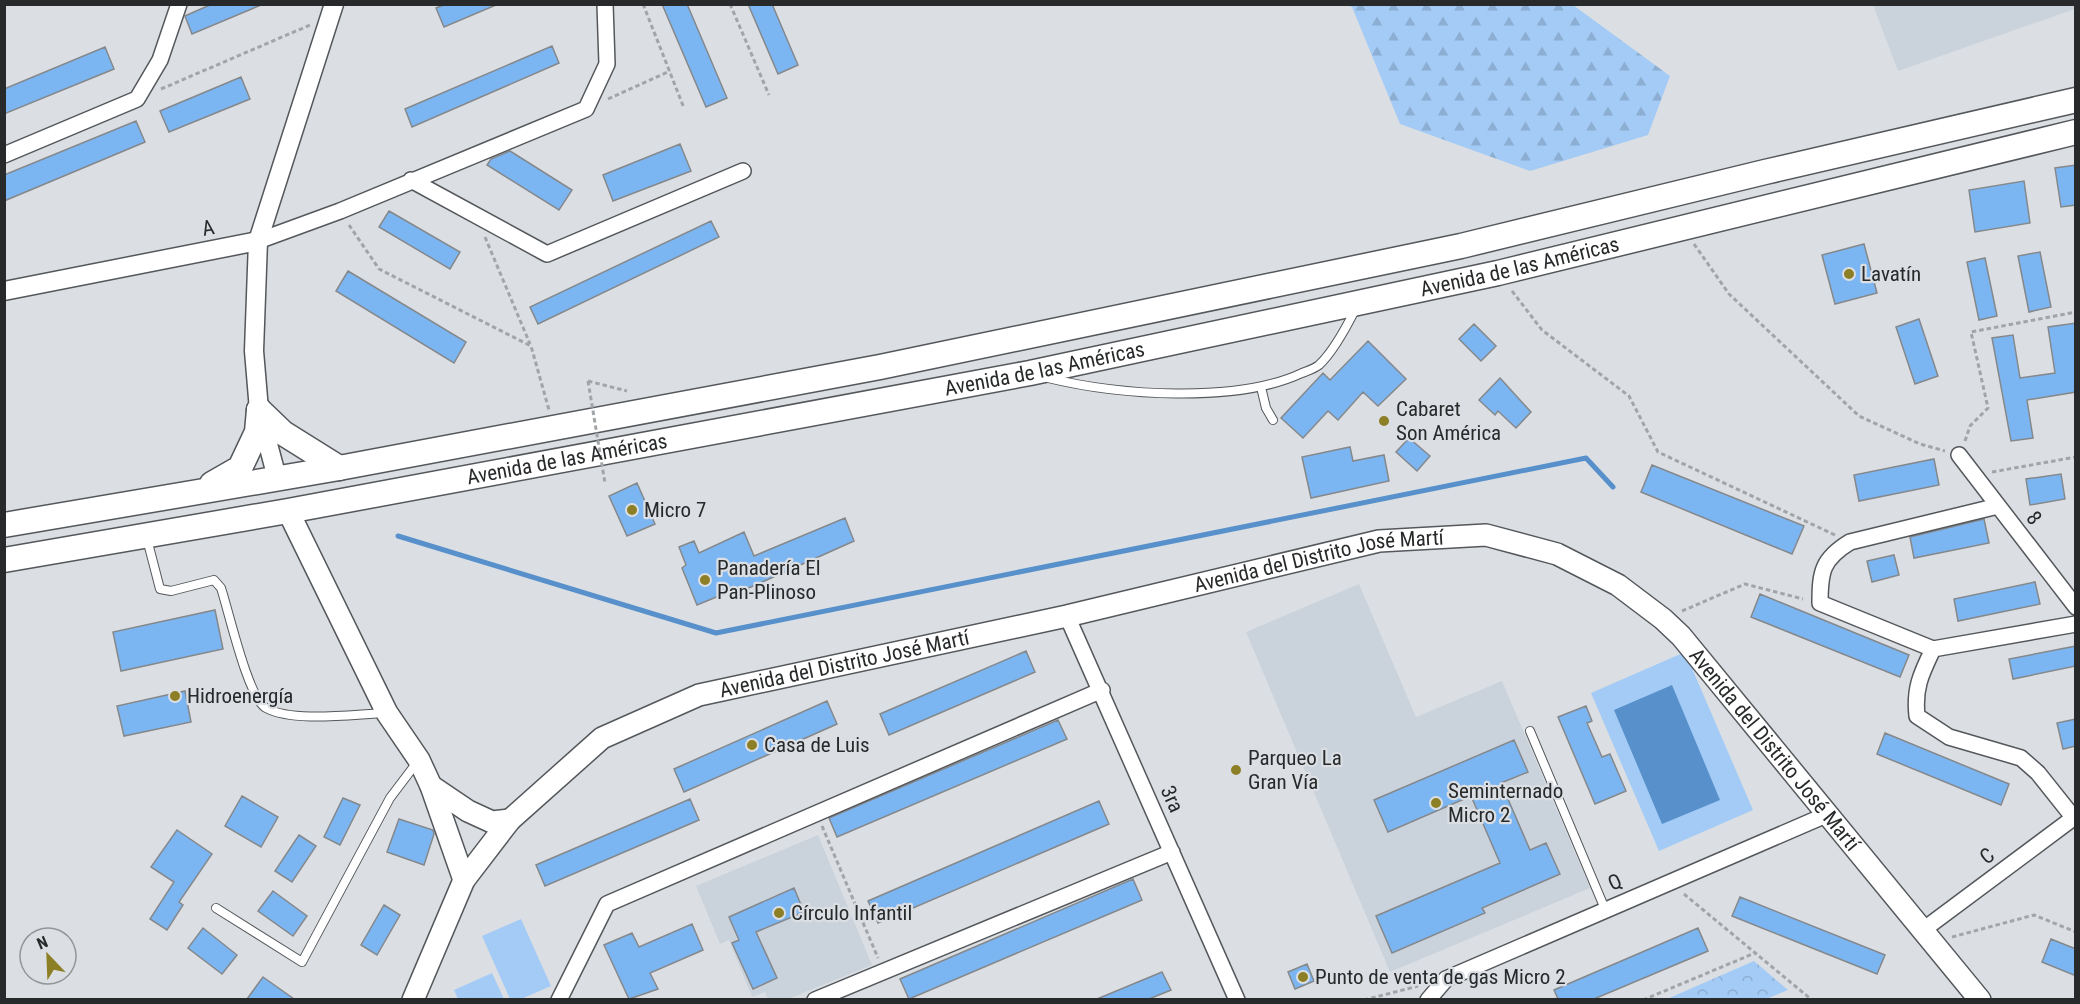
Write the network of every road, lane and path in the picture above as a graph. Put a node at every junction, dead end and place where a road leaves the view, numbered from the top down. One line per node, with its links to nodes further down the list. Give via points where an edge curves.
1 (179, 4): 8 (street, via 160,60)
2 (605, 4): 11 (street, via 607,64)
3 (643, 4): 6 (path)
4 (730, 4): 7 (path)
5 (332, 10): 8 (path); 19 (street)
6 (670, 72): 10 (path); 11 (path)
7 (769, 95)
8 (137, 99): 13 (street)
9 (2076, 100): 30 (main road, Avenida de las Américas, via 1461,246 880,368)
10 (684, 108)
11 (586, 109): 15 (street, A)
12 (2076, 132): 18 (main road, Avenida de las Américas)
13 (4, 155)
14 (742, 171): 17 (street, via 547,254)
15 (411, 180): 16 (street, A); 17 (street)
16 (340, 211): 19 (street, A); 24 (path, via 379,269)
17 (476, 216): 24 (path)
18 (1682, 228): 20 (main road, Avenida de las Américas); 31 (path, via 1729,294 1859,416 1920,444)
19 (258, 241): 21 (street, A); 28 (street, via 254,351)
20 (1498, 273): 22 (main road, Avenida de las Américas); 42 (path, via 1542,330 1629,396 1658,452)
21 (4, 291)
22 (1360, 301): 25 (main road, Avenida de las Américas); 26 (lane, via 1318,365 1288,380)
23 (2076, 312): 31 (path, via 1971,332 1988,408 1970,426)
24 (531, 346): 30 (path)
25 (1030, 373): 26 (lane, via 1121,391 1176,394); 39 (main road, Avenida de las Américas)
26 (1261, 387): 29 (lane)
27 (627, 390): 36 (path, bridge, via 588,381)
28 (259, 410): 33 (main road, via 283,433); 35 (street); 37 (main road, via 257,432 240,468)
29 (1273, 420)
30 (554, 426): 33 (main road, Avenida de las Américas)
31 (1959, 455): 34 (street, 8)
32 (2076, 457): 34 (path)
33 (339, 468): 35 (main road, Avenida de las Américas)
34 (1975, 475): 38 (street, 8)
35 (277, 478): 37 (main road, Avenida de las Américas); 39 (main road)
36 (605, 483)
37 (198, 492): 40 (main road, Avenida de las Américas)
38 (1998, 506): 42 (street); 45 (street, 8)
39 (288, 511): 41 (main road, Avenida de las Américas); 51 (main road)
40 (4, 525)
41 (146, 535): 43 (main road, Avenida de las Américas); 51 (lane, via 159,589 171,591 214,580 221,588 253,693 265,708 288,715)
42 (1850, 542): 44 (street, via 1832,553 1820,575)
43 (4, 560)
44 (1820, 603): 47 (path, via 1745,584); 49 (street)
45 (2076, 606)
46 (1068, 616): 47 (main road, Avenida del Distrito José Martí, via 1379,541 1486,535 1557,554 1618,585); 50 (street, 3ra); 58 (main road, Avenida del Distrito José Martí, via 699,695 602,738)
47 (1663, 619): 56 (main road, Avenida del Distrito José Martí)
48 (2076, 624): 49 (street)
49 (1933, 649): 57 (street, via 1914,696 1917,716 1949,737 2021,758)
50 (1102, 690): 55 (street); 59 (street, 3ra)
51 (387, 713): 53 (main road)
52 (1530, 731): 63 (lane)
53 (419, 760): 54 (main road); 62 (lane, via 390,798 302,962)
54 (431, 786): 58 (main road, via 492,822); 60 (main road)
55 (816, 814): 67 (path); 70 (street, via 607,904)
56 (1826, 815): 61 (street, Q); 65 (main road, Avenida del Distrito José Martí)
57 (2074, 816): 65 (street, C)
58 (510, 820): 60 (main road, Avenida del Distrito José Martí)
59 (1172, 852): 67 (street); 72 (street, 3ra)
60 (464, 880): 69 (main road, Avenida del Distrito José Martí)
61 (1669, 881): 63 (street, Q); 66 (path)
62 (216, 908)
63 (1605, 909): 68 (street, Q)
64 (2076, 932): 65 (path, via 2034,915)
65 (1929, 936): 77 (main road, Avenida del Distrito José Martí)
66 (1756, 953): 75 (path); 76 (path)
67 (884, 971): 71 (street)
68 (1446, 979): 73 (path); 74 (street, Q)
69 (413, 999)
70 (559, 999)
71 (815, 999)
72 (1237, 999)
73 (1364, 999)
74 (1428, 999)
75 (1643, 999)
76 (1812, 999)
77 (1980, 999)

